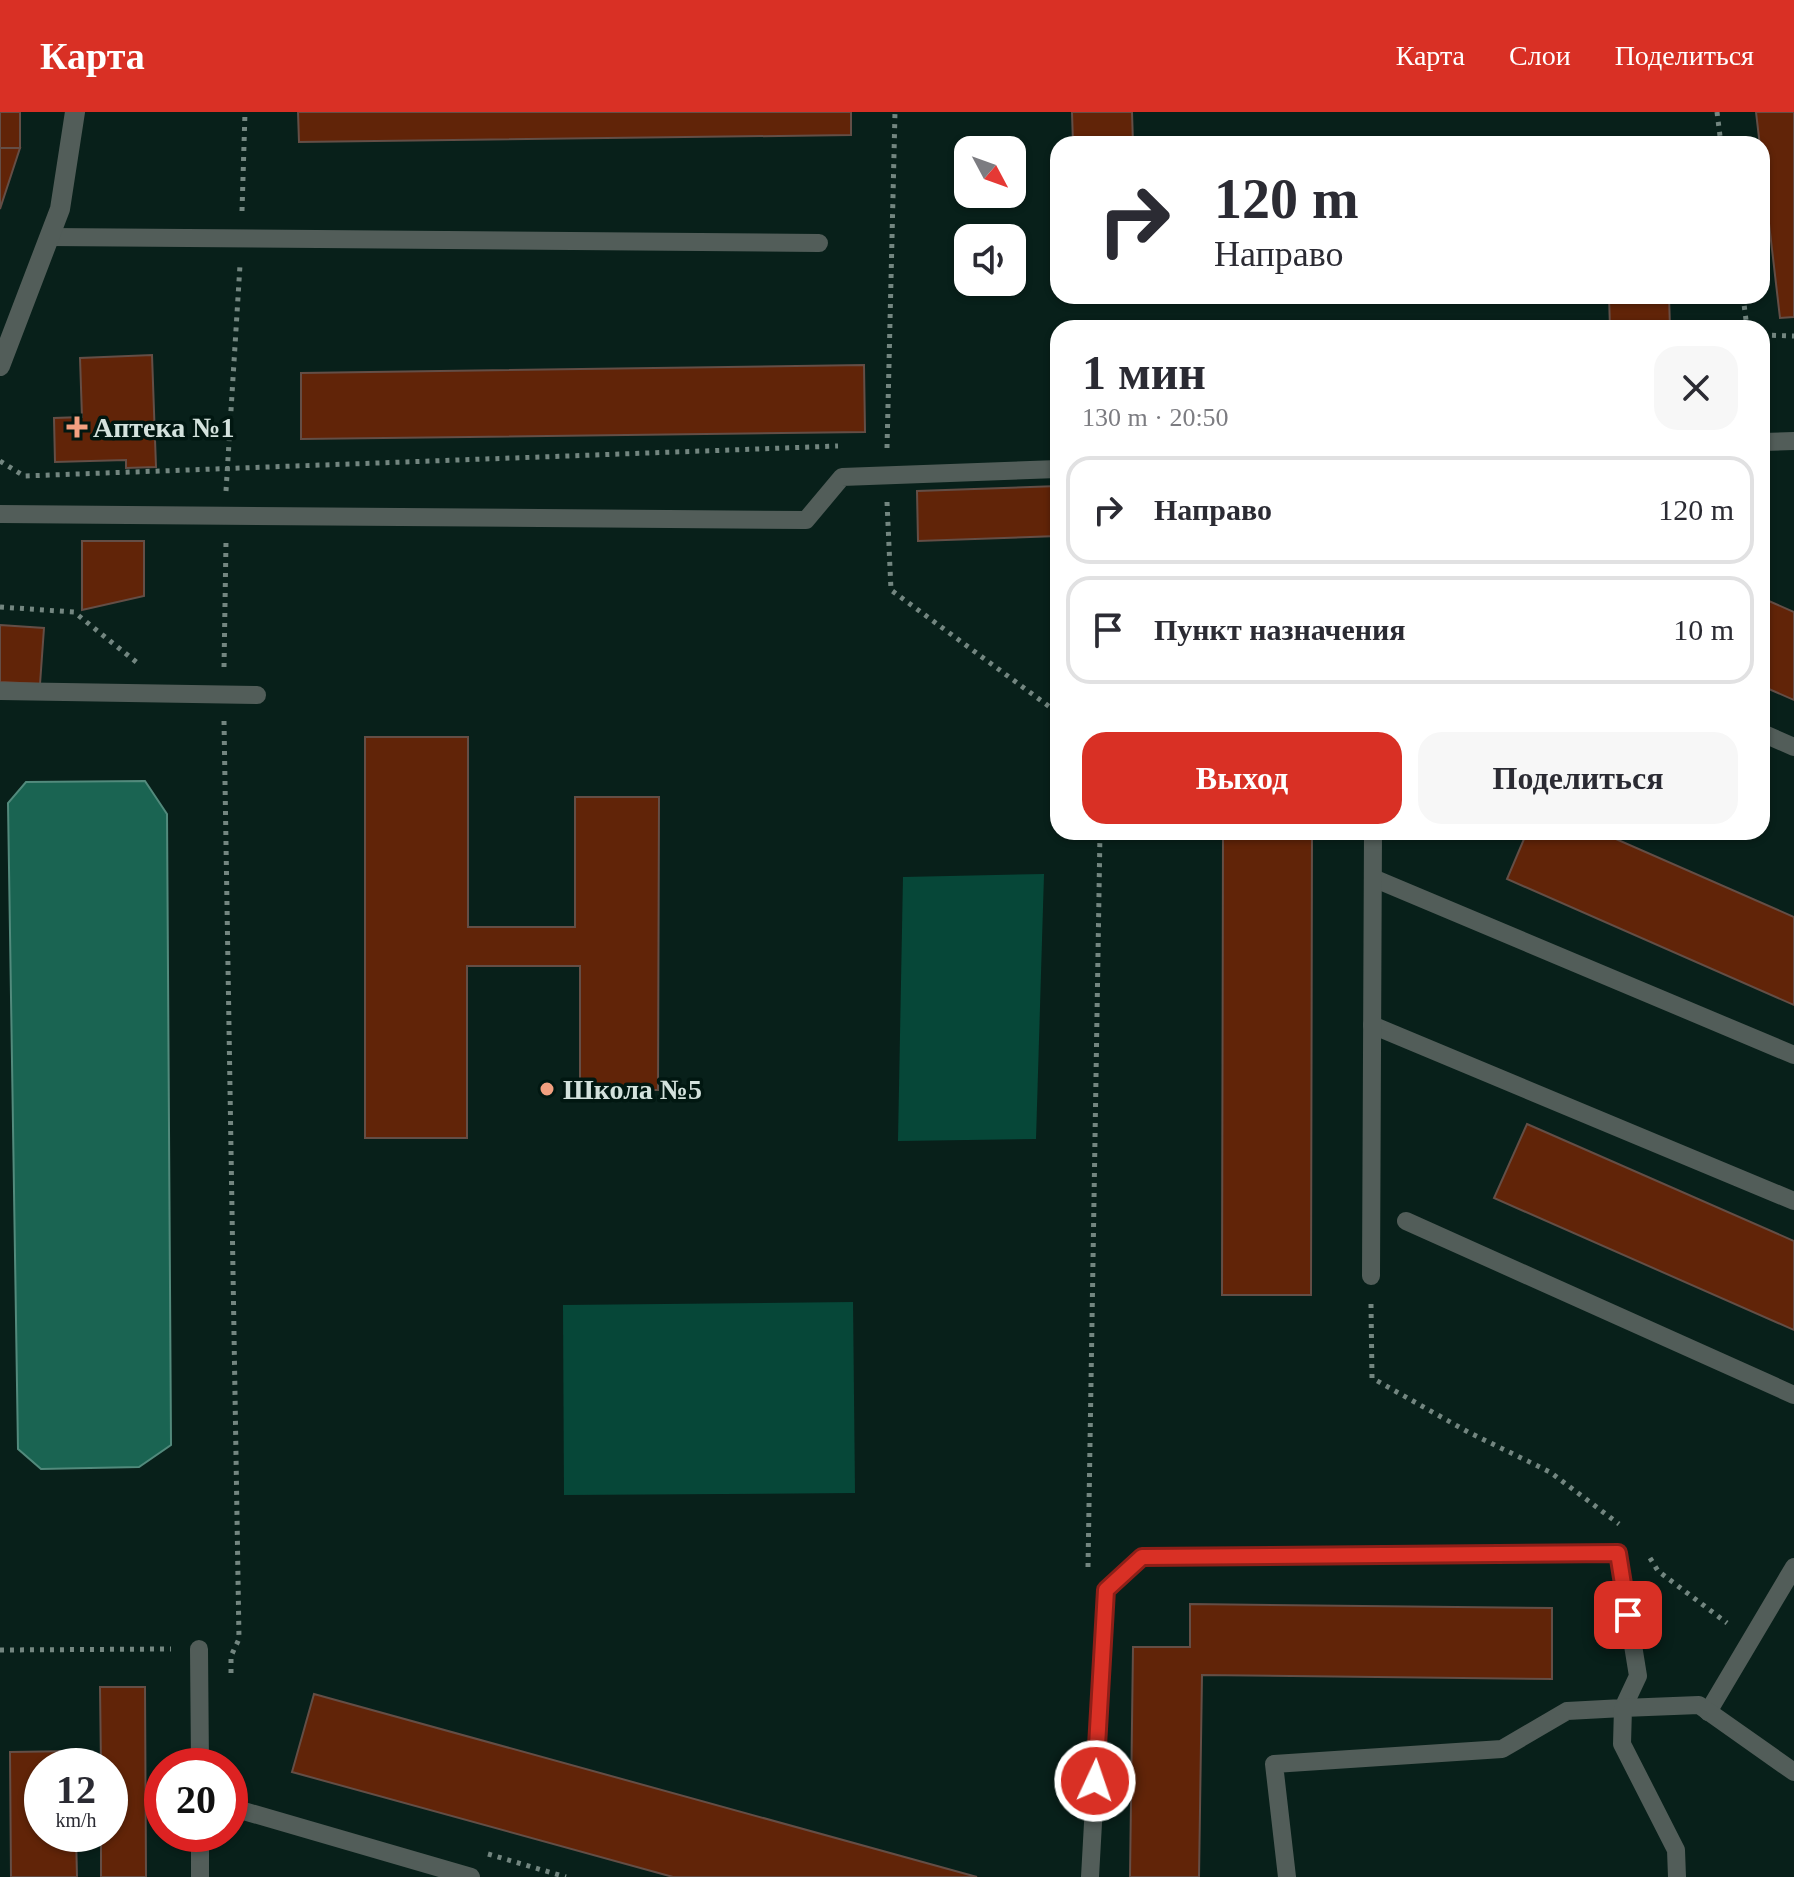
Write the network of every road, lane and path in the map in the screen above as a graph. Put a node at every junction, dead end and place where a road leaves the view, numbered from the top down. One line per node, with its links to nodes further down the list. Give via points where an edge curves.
1 (75, 112): 6 (street, via 60,209)
2 (245, 112): 7 (path)
3 (895, 112): 14 (path)
4 (1717, 112): 5 (path)
5 (1720, 136)
6 (49, 237): 7 (lane); 11 (street)
7 (241, 239): 8 (lane); 20 (path)
8 (819, 243)
9 (1770, 335): 10 (path)
10 (1794, 336)
11 (0, 366)
12 (1794, 441): 13 (lane)
13 (1770, 442)
14 (887, 444): 15 (path); 16 (path); 21 (path)
15 (903, 444)
16 (872, 445)
17 (840, 446): 20 (path)
18 (0, 461): 20 (path, via 24,476)
19 (1050, 469): 21 (lane)
20 (227, 471): 23 (path)
21 (886, 476): 23 (lane, via 842,477 806,520); 29 (path, via 891,590)
22 (0, 514): 23 (lane)
23 (226, 516): 27 (path)
24 (0, 607): 26 (path, via 74,612)
25 (0, 691): 26 (lane)
26 (176, 694): 27 (lane)
27 (224, 694): 28 (lane); 45 (path)
28 (257, 695)
29 (1050, 707)
30 (1770, 736): 31 (lane)
31 (1794, 747)
32 (1100, 840): 44 (path, via 1088,1566)
33 (1373, 840): 34 (lane)
34 (1373, 878): 35 (lane); 36 (lane)
35 (1372, 1025): 37 (lane); 39 (lane)
36 (1794, 1055)
37 (1794, 1201)
38 (1406, 1221): 40 (lane)
39 (1371, 1276): 41 (path, via 1372,1378 1550,1472)
40 (1794, 1395)
41 (1623, 1527)
42 (1646, 1552): 46 (path, via 1658,1571)
43 (1794, 1567): 46 (lane)
44 (1106, 1590): 50 (lane, via 1142,1557 1618,1553 1638,1676); 58 (lane)
45 (239, 1639): 47 (path); 49 (path, via 231,1656)
46 (1751, 1640): 51 (lane)
47 (199, 1649): 48 (path); 52 (lane)
48 (0, 1650)
49 (231, 1688)
50 (1623, 1708): 51 (lane, via 1699,1705); 59 (lane, via 1567,1711 1502,1749 1274,1764); 60 (lane, via 1622,1744 1676,1850)
51 (1708, 1712): 53 (lane)
52 (200, 1748)
53 (1794, 1772)
54 (248, 1812): 57 (lane)
55 (200, 1852): 56 (lane)
56 (200, 1877)
57 (471, 1877)
58 (1090, 1877)
59 (1287, 1877)
60 (1677, 1877)

